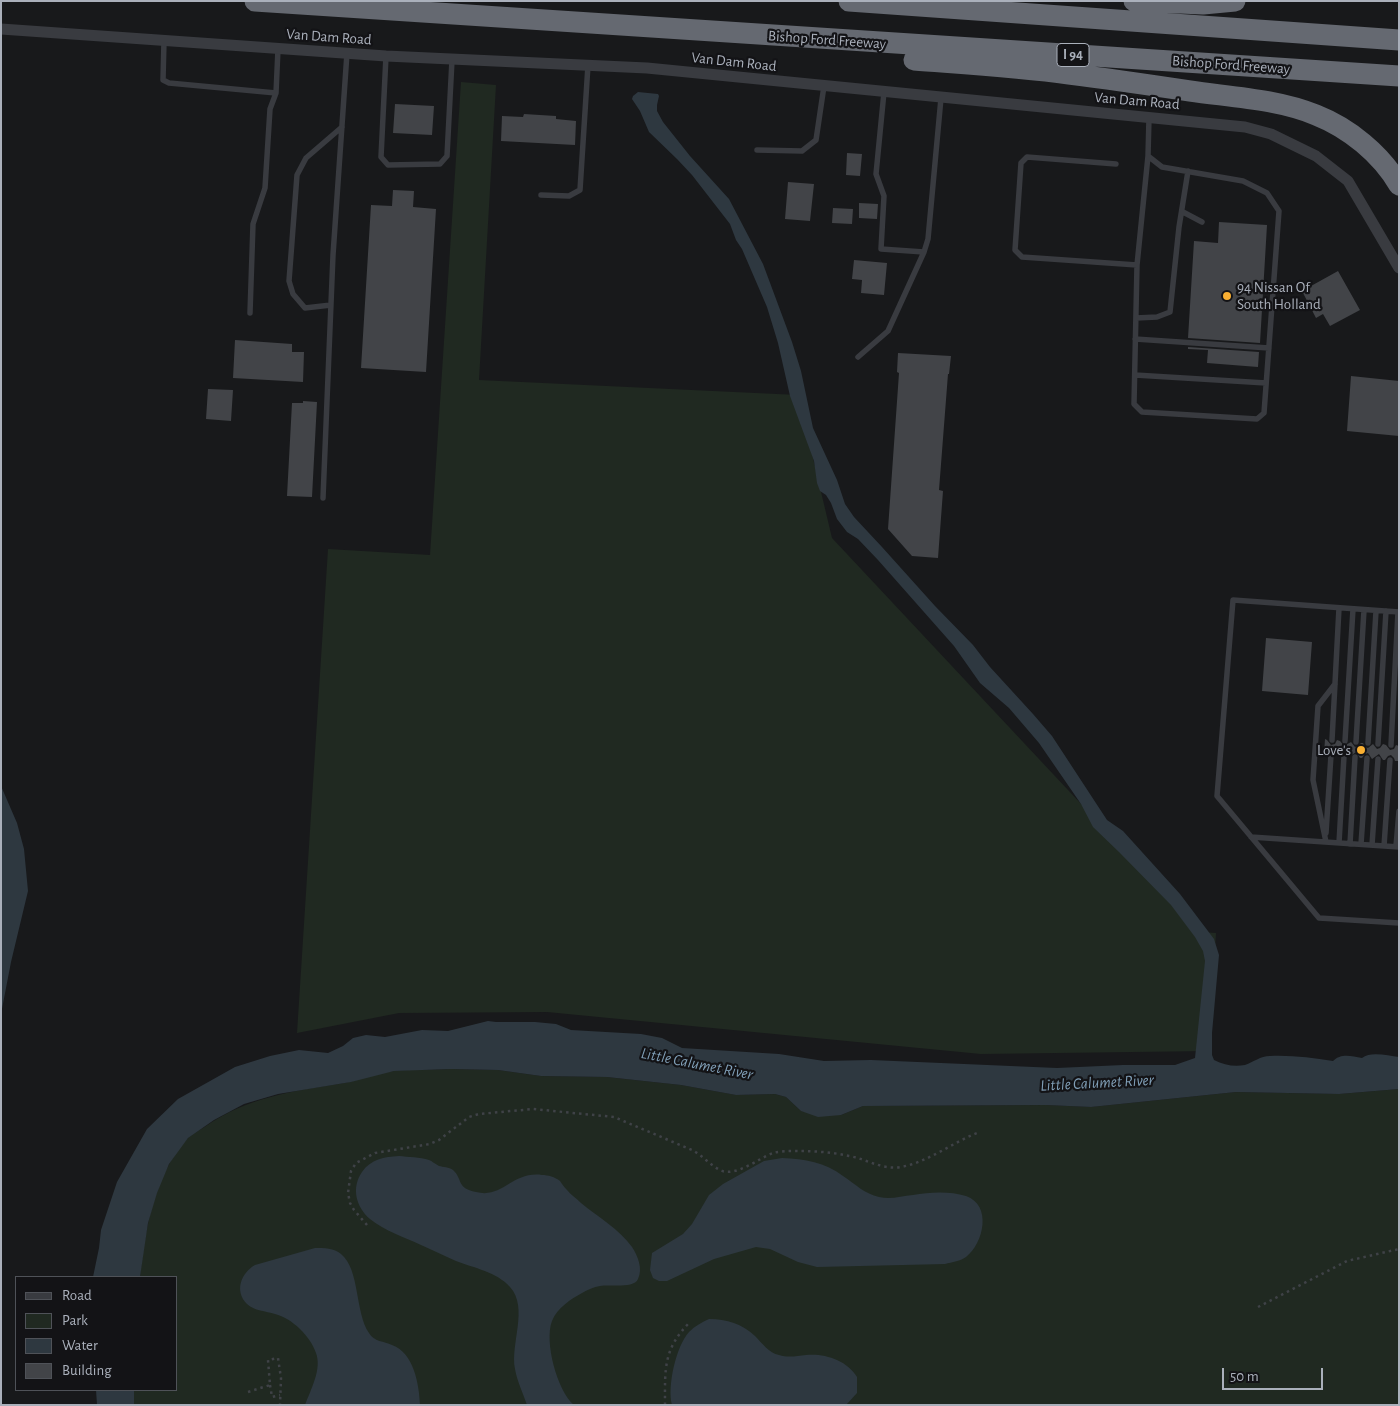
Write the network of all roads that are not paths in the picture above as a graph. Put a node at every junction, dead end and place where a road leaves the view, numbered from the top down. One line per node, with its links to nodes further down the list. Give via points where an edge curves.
1 (255, 1): 6 (highway, Bishop Ford Freeway / I 94)
2 (849, 1): 7 (highway)
3 (1134, 1): 4 (highway, via 1203,4)
4 (1235, 1)
5 (1, 29): 8 (street, Van Dam Road)
6 (746, 34): 14 (highway, Bishop Ford Freeway / I 94); 25 (highway, via 847,55 1069,74 1293,108 1341,127 1380,160)
7 (1399, 40)
8 (164, 41): 9 (street, Van Dam Road); 17 (lane, via 163,80 169,83)
9 (278, 49): 10 (street, Van Dam Road); 17 (lane)
10 (347, 54): 11 (street, Van Dam Road); 20 (lane)
11 (386, 56): 12 (street, Van Dam Road); 12 (lane, via 381,157 388,165 440,164 447,156)
12 (452, 60): 13 (street, Van Dam Road)
13 (588, 65): 15 (street, Van Dam Road); 26 (lane, via 580,190 569,196)
14 (1399, 76)
15 (824, 86): 16 (street, Van Dam Road); 21 (lane, via 816,140 802,151)
16 (884, 92): 18 (street, Van Dam Road); 29 (lane, via 876,174 884,196 881,249)
17 (276, 93): 33 (lane, via 270,109 265,188 253,224)
18 (941, 98): 19 (street, Van Dam Road); 29 (lane, via 928,239)
19 (1149, 118): 22 (lane); 31 (street, Van Dam Road, via 1244,127 1271,134 1316,156 1348,181)
20 (342, 127): 32 (lane); 32 (lane, via 306,158 297,175 289,281 293,294 304,308)
21 (757, 150)
22 (1148, 156): 24 (lane, via 1162,167); 30 (lane)
23 (1116, 164): 30 (lane, via 1027,157 1021,163 1015,250 1022,257)
24 (1188, 171): 27 (lane); 36 (lane, via 1243,181 1267,193 1279,211)
25 (1399, 185)
26 (541, 195)
27 (1183, 212): 28 (lane); 34 (lane, via 1170,312 1157,317)
28 (1202, 222)
29 (924, 252): 37 (lane, via 888,331)
30 (1138, 265): 34 (lane)
31 (1399, 268)
32 (331, 305): 40 (lane)
33 (250, 313)
34 (1136, 318): 35 (lane)
35 (1136, 339): 36 (lane); 38 (lane)
36 (1269, 348): 39 (lane)
37 (858, 357)
38 (1134, 375): 39 (lane); 39 (lane, via 1134,404 1142,412 1258,420 1264,413)
39 (1266, 383)
40 (323, 498)
41 (1339, 608): 42 (lane); 47 (lane); 61 (lane, via 1233,600 1217,796)
42 (1353, 609): 43 (lane); 49 (lane)
43 (1364, 610): 44 (lane); 50 (lane)
44 (1376, 610): 45 (lane); 51 (lane)
45 (1386, 611): 46 (lane); 52 (lane)
46 (1398, 612): 53 (lane)
47 (1335, 684): 48 (lane); 62 (lane, via 1318,706 1313,780)
48 (1332, 740)
49 (1345, 741)
50 (1356, 742)
51 (1368, 743)
52 (1378, 744)
53 (1391, 745)
54 (1331, 755): 62 (lane)
55 (1344, 756): 63 (lane)
56 (1355, 757): 64 (lane)
57 (1366, 758): 65 (lane)
58 (1378, 759): 66 (lane)
59 (1390, 760): 67 (lane)
60 (1399, 811): 68 (lane)
61 (1251, 837): 62 (lane); 69 (lane, via 1319,918)
62 (1326, 842): 63 (lane)
63 (1338, 843): 64 (lane)
64 (1350, 844): 65 (lane)
65 (1361, 844): 66 (lane)
66 (1372, 845): 67 (lane)
67 (1384, 846): 68 (lane)
68 (1398, 846)
69 (1399, 923)

